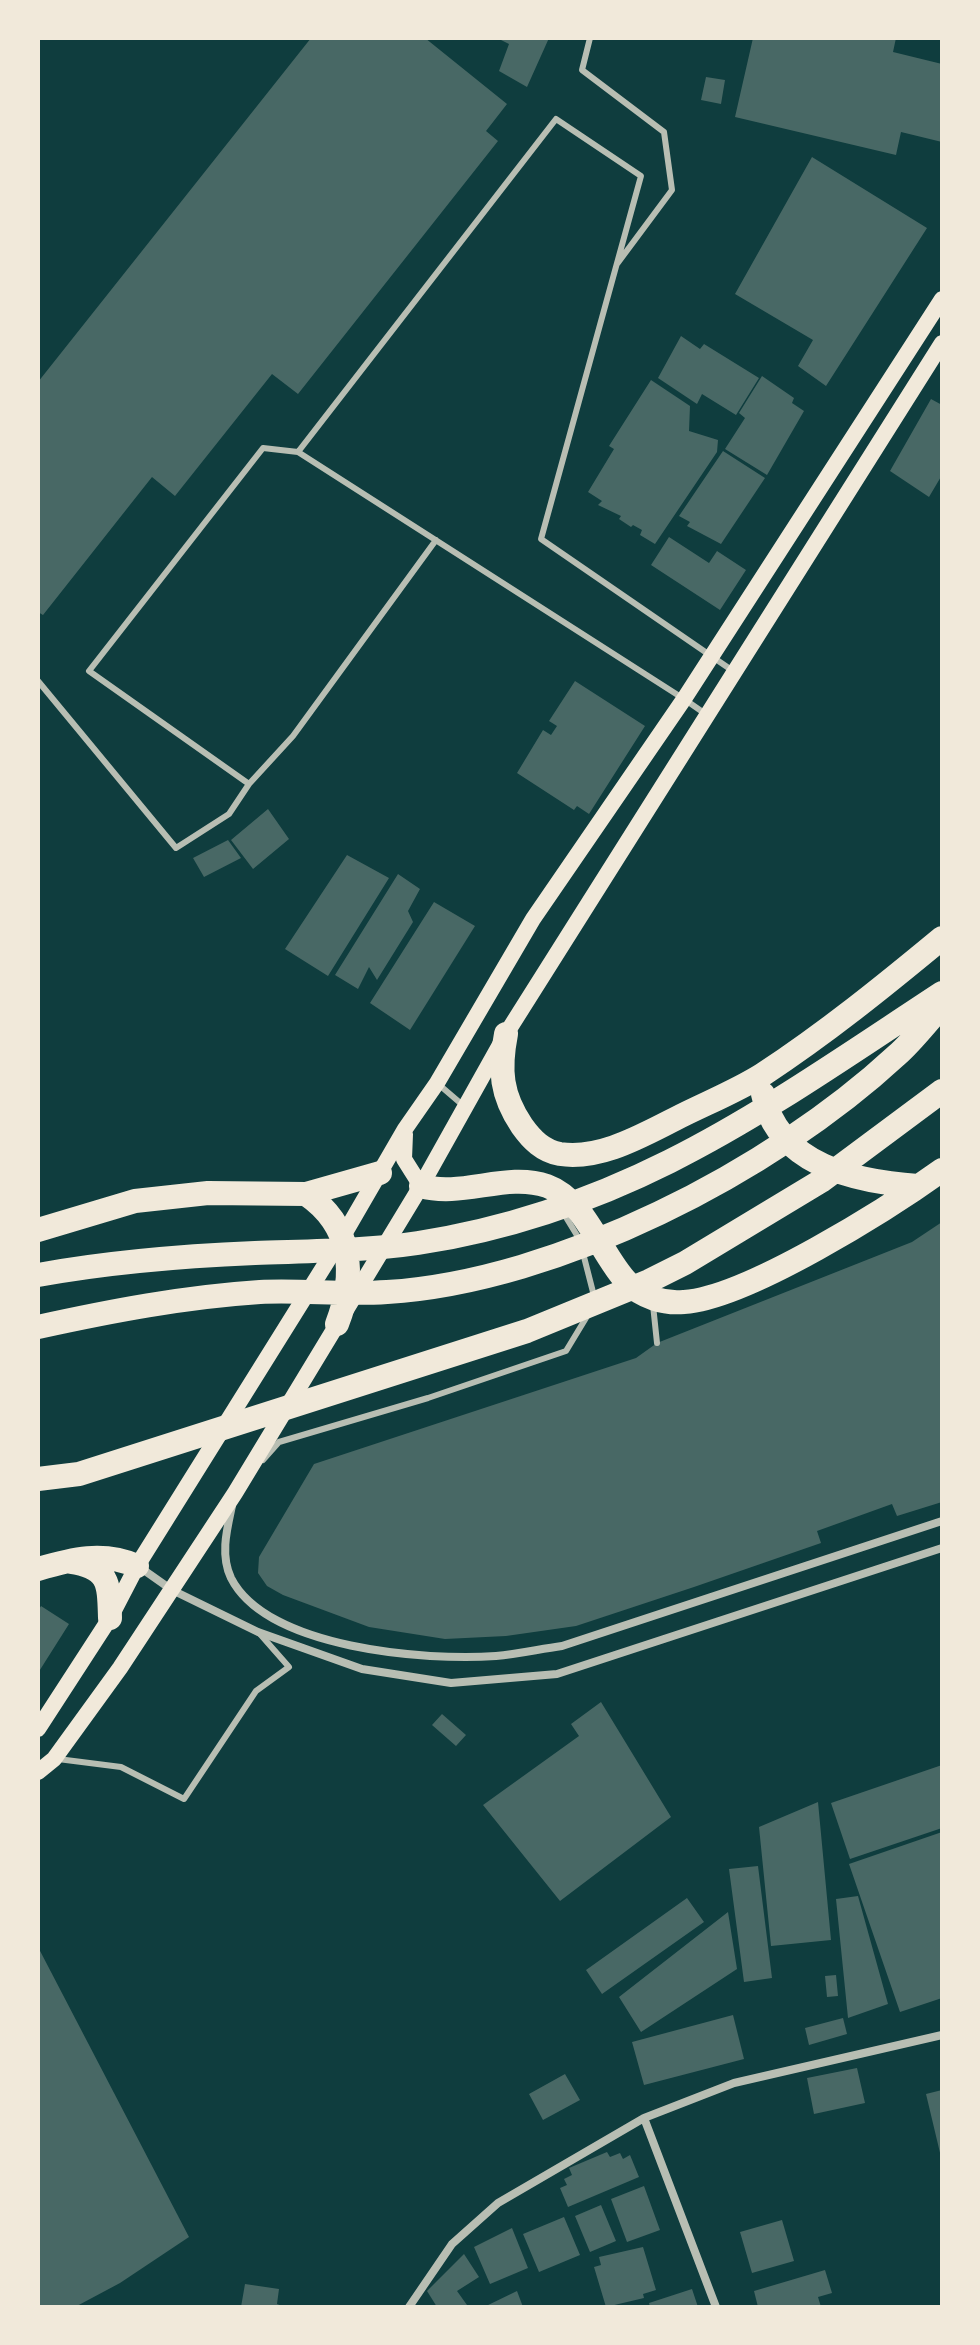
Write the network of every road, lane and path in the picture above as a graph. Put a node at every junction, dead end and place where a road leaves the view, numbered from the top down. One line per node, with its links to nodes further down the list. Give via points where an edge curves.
1 (590, 38): 2 (lane, via 582,70 664,132 672,190)
2 (614, 267): 5 (lane, via 641,176 556,119); 7 (lane, via 541,539)
3 (942, 299): 7 (main road)
4 (942, 343): 8 (main road)
5 (298, 452): 6 (lane); 12 (lane, via 263,448 89,671)
6 (436, 540): 10 (lane); 12 (lane, via 293,736)
7 (711, 655): 8 (lane); 10 (main road)
8 (734, 671): 11 (main road)
9 (38, 681): 12 (lane, via 176,848 229,814)
10 (684, 699): 11 (lane); 18 (main road, via 533,919)
11 (707, 715): 16 (main road)
12 (249, 784)
13 (942, 938): 17 (highway, via 859,1007)
14 (942, 993): 31 (highway, via 790,1095 690,1153 545,1214 414,1243 143,1261)
15 (942, 1006): 34 (highway, via 899,1054 834,1108 711,1185 621,1229 504,1270 388,1292 194,1298)
16 (506, 1034): 20 (main road); 22 (highway, via 500,1073 506,1096 533,1140)
17 (760, 1076): 22 (highway, via 633,1140 592,1152); 27 (highway, via 776,1126 813,1162 877,1183)
18 (437, 1083): 20 (lane); 21 (main road)
19 (942, 1091): 36 (highway, via 821,1181 649,1281 485,1345)
20 (465, 1107): 26 (main road)
21 (405, 1129): 24 (main road); 26 (main road, via 404,1159)
22 (555, 1153): 25 (highway)
23 (942, 1170): 27 (highway)
24 (380, 1173): 28 (highway); 30 (main road)
25 (545, 1185): 26 (highway, via 438,1191); 32 (highway, via 577,1211 627,1282); 38 (lane, via 579,1237 596,1302 566,1351 279,1442)
26 (421, 1186): 33 (main road)
27 (918, 1186): 32 (highway, via 810,1252 724,1293 684,1302)
28 (306, 1194): 29 (highway, via 208,1193 135,1201); 30 (highway, via 332,1216)
29 (38, 1230)
30 (343, 1236): 33 (highway, via 349,1271); 43 (main road)
31 (38, 1275)
32 (651, 1297): 35 (lane)
33 (337, 1324): 38 (main road)
34 (38, 1327)
35 (657, 1343)
36 (79, 1474): 37 (highway); 39 (highway)
37 (38, 1479)
38 (235, 1493): 40 (street, via 224,1546 231,1578 256,1607 292,1628 353,1647 420,1656 496,1656 562,1646); 45 (main road)
39 (38, 1494)
40 (942, 1521)
41 (942, 1548): 47 (street, via 557,1674 451,1683 362,1669)
42 (65, 1561): 43 (highway, via 108,1557); 44 (highway); 46 (highway, via 88,1564 102,1574)
43 (137, 1566): 45 (street); 46 (main road)
44 (38, 1569)
45 (172, 1590): 47 (street); 49 (main road)
46 (110, 1618): 48 (main road)
47 (258, 1632): 49 (lane, via 289,1667 256,1691 184,1799 121,1767)
48 (38, 1729)
49 (54, 1759): 50 (main road)
50 (38, 1772)
51 (942, 2035): 52 (street, via 734,2083)
52 (644, 2118): 53 (street, via 498,2203 452,2244); 54 (street)
53 (409, 2307)
54 (716, 2307)

